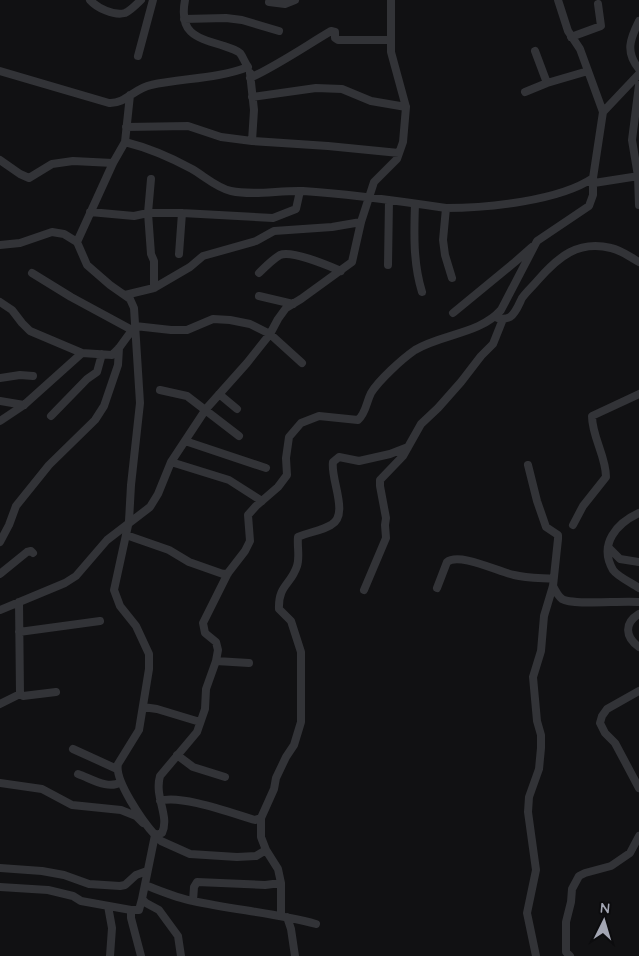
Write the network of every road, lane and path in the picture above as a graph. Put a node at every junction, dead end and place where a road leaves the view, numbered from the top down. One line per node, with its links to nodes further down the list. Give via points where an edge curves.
1 (90, 0): 2 (street, via 113,13 125,13)
2 (141, 0)
3 (152, 0): 16 (street)
4 (186, 0): 10 (street)
5 (295, 0): 8 (street, via 284,4)
6 (391, 0): 14 (street)
7 (558, 0): 13 (street)
8 (269, 2)
9 (598, 4): 13 (street, via 601,26)
10 (184, 19): 12 (street, via 234,19); 17 (street, via 192,34 239,53)
11 (639, 21): 18 (street, via 631,37 630,57)
12 (279, 31)
13 (571, 37): 20 (street, via 580,49)
14 (390, 40): 21 (street, via 338,40 335,32 331,31 274,67); 27 (street)
15 (535, 51): 22 (street)
16 (138, 56)
17 (248, 67): 21 (street); 25 (street, via 149,85)
18 (639, 67): 28 (street)
19 (0, 71): 25 (street, via 109,103 117,104)
20 (588, 71): 22 (street); 28 (street)
21 (250, 78): 26 (street)
22 (547, 83): 24 (street)
23 (639, 85): 35 (street, via 632,140)
24 (525, 92)
25 (130, 95): 29 (street)
26 (252, 97): 27 (street, via 316,88 342,89 371,101); 30 (street)
27 (406, 107): 32 (street)
28 (603, 112): 38 (street)
29 (126, 127): 30 (street, via 188,126 221,137); 31 (street)
30 (252, 141): 32 (street)
31 (125, 142): 34 (street); 39 (street, via 176,160 230,191)
32 (399, 153): 40 (street, via 374,182)
33 (0, 160): 34 (street, via 29,178 52,164 73,160)
34 (113, 163): 45 (street)
35 (638, 165): 36 (street)
36 (639, 176): 38 (street); 43 (street)
37 (151, 179): 46 (street)
38 (593, 180): 44 (street, via 565,192 498,205); 49 (street, via 590,206)
39 (300, 191): 40 (street); 47 (street, via 296,209 273,218)
40 (369, 197): 41 (street); 48 (street)
41 (389, 200): 42 (street); 54 (street)
42 (415, 204): 44 (street); 60 (street, via 414,240 417,276)
43 (639, 205)
44 (446, 208): 58 (street, via 445,255)
45 (90, 212): 46 (street, via 134,216); 50 (street)
46 (148, 213): 47 (street); 59 (street)
47 (182, 213): 52 (street)
48 (361, 222): 55 (street, via 352,262); 59 (street, via 274,231 256,241 203,256)
49 (537, 241): 65 (street); 66 (street)
50 (77, 242): 51 (street, via 64,234 52,232); 61 (street, via 87,265)
51 (0, 246)
52 (180, 254)
53 (639, 262): 67 (street, via 605,246 585,246 569,251 553,263 510,317)
54 (388, 265)
55 (341, 271): 57 (street, via 316,260 288,254 281,255); 64 (street)
56 (32, 272): 68 (street, via 71,297)
57 (259, 273)
58 (452, 278)
59 (154, 288): 61 (street)
60 (422, 292)
61 (125, 295): 68 (street, via 134,308)
62 (259, 296): 64 (street)
63 (0, 302): 71 (street, via 12,310 30,331)
64 (293, 304): 69 (street, via 282,313)
65 (453, 313)
66 (495, 317): 67 (street); 91 (street, via 415,350 382,378 358,420 319,416 301,423 289,437 287,475)
67 (503, 319): 87 (street, via 493,344 421,424)
68 (134, 328): 69 (street, via 186,330 213,319 250,324); 70 (street); 93 (street, via 140,403)
69 (270, 334): 73 (street); 77 (street)
70 (120, 348): 72 (street, via 112,355); 96 (street, via 118,365 104,406 16,506)
71 (82, 353): 72 (street); 80 (street)
72 (102, 354): 83 (street, via 97,372)
73 (302, 363)
74 (34, 376): 75 (street)
75 (0, 378)
76 (160, 390): 81 (street, via 187,396)
77 (218, 394): 81 (street); 82 (street)
78 (639, 394): 94 (street, via 592,416 606,477 583,506)
79 (0, 401): 80 (street)
80 (24, 405): 84 (street)
81 (206, 409): 85 (street); 86 (street)
82 (238, 409)
83 (51, 416)
84 (0, 421)
85 (239, 436)
86 (185, 441): 88 (street); 90 (street)
87 (408, 446): 105 (street, via 380,480 386,538); 130 (street, via 359,461 339,457 332,468 340,502 338,520 298,537 296,570 283,586 279,610 291,621 301,652 301,722)
88 (171, 462): 91 (street, via 229,480); 93 (street, via 150,507)
89 (528, 465): 102 (street, via 546,527 558,535)
90 (266, 468)
91 (262, 501): 101 (street, via 248,515 250,541)
92 (639, 513): 97 (street, via 618,526)
93 (129, 521): 95 (street); 106 (street, via 107,540 76,576)
94 (573, 525)
95 (126, 534): 101 (street, via 170,550 189,562); 119 (street, via 114,590 120,606 136,626 148,654)
96 (0, 542)
97 (608, 547): 99 (street, via 620,559); 104 (street, via 614,571)
98 (33, 553): 100 (street, via 27,552)
99 (639, 562)
100 (0, 574)
101 (228, 574): 113 (street, via 203,623 205,633 216,642)
102 (553, 582): 103 (street, via 515,576 486,565 452,559 446,562); 107 (street, via 562,599); 150 (street, via 533,677 541,748 539,769 529,797 536,870 527,913)
103 (437, 588)
104 (639, 588)
105 (364, 590)
106 (18, 602): 108 (street); 111 (street)
107 (639, 602)
108 (0, 610)
109 (639, 614): 112 (street, via 632,618 628,635)
110 (100, 621): 111 (street)
111 (19, 632): 117 (street)
112 (639, 647)
113 (216, 661): 114 (street); 120 (street, via 206,689 205,709)
114 (249, 663)
115 (639, 691): 128 (street, via 607,708 600,723 615,743)
116 (56, 692): 117 (street)
117 (20, 694): 118 (street)
118 (0, 704)
119 (143, 707): 120 (street); 123 (street, via 139,730)
120 (200, 722): 122 (street, via 197,732)
121 (73, 749): 123 (street)
122 (177, 755): 125 (street, via 193,767); 129 (street, via 160,776)
123 (117, 769): 126 (street)
124 (78, 774): 126 (street, via 108,786)
125 (225, 777)
126 (121, 782): 131 (street)
127 (0, 783): 131 (street, via 42,789 72,805 121,810 136,816)
128 (639, 788)
129 (160, 801): 130 (street, via 195,803 255,820); 132 (street, via 166,826 162,833)
130 (261, 818): 134 (street, via 261,837)
131 (148, 827): 132 (street)
132 (155, 835): 134 (street, via 190,854 256,856); 136 (street)
133 (639, 836): 151 (street, via 630,853 611,866 579,876 572,889 566,922 566,952)
134 (266, 850): 137 (street, via 278,869)
135 (0, 868): 136 (street, via 42,871 89,884 120,886)
136 (147, 871): 138 (street)
137 (280, 883): 141 (street, via 197,882); 144 (street)
138 (145, 885): 140 (street); 141 (street)
139 (0, 887): 142 (street, via 48,890)
140 (142, 899): 143 (street, via 139,910); 148 (street, via 158,910 178,936)
141 (193, 901): 144 (street)
142 (108, 906): 143 (street); 146 (street, via 112,928)
143 (131, 910): 147 (street)
144 (284, 917): 145 (street); 149 (street, via 291,929)
145 (316, 924)
146 (110, 956)
147 (141, 956)
148 (181, 956)
149 (295, 956)
150 (536, 956)
151 (570, 956)

